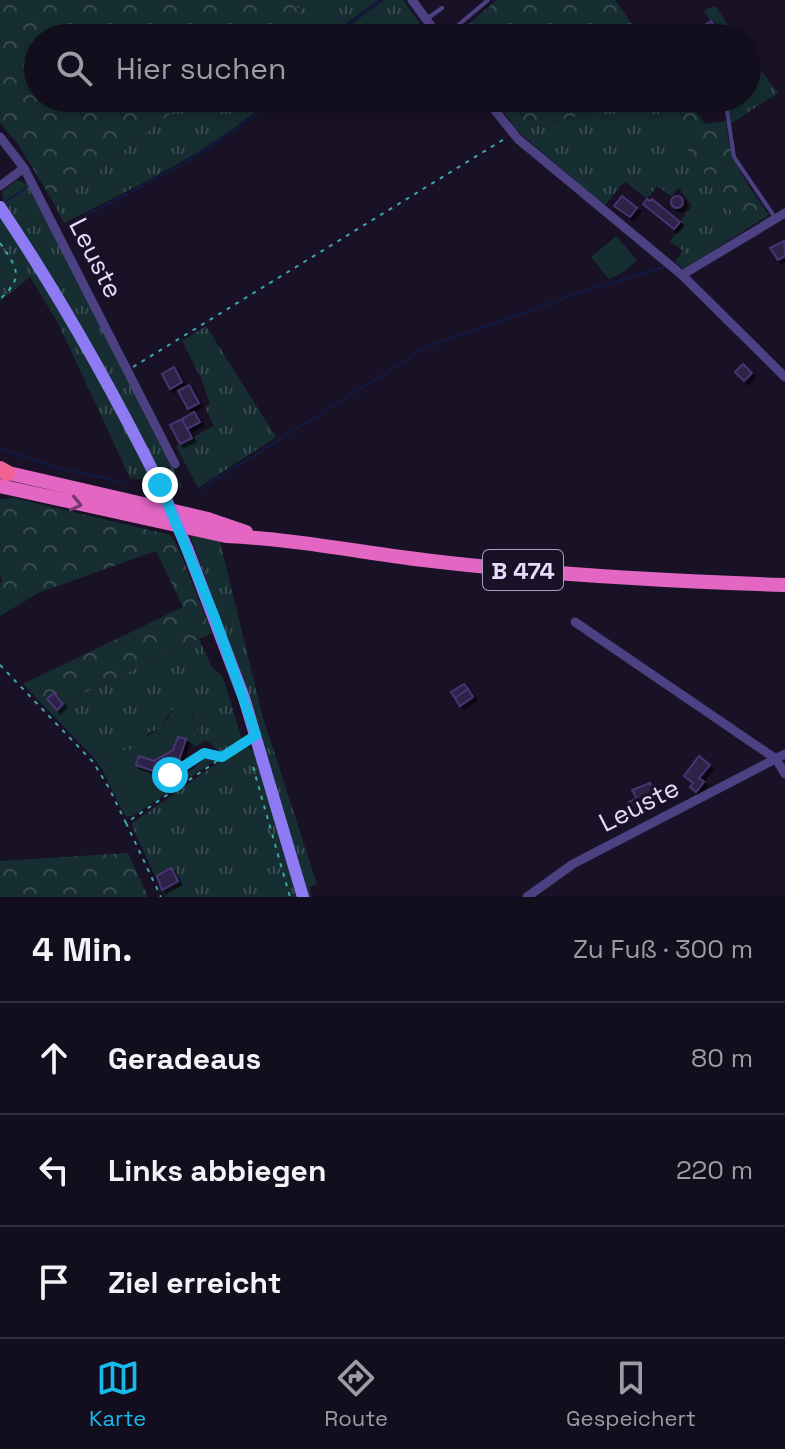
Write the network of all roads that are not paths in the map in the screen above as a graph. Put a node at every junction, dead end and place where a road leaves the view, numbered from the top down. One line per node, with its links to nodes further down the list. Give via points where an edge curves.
1 (412, 0): 4 (street)
2 (488, 0): 6 (lane)
3 (442, 8): 4 (lane)
4 (426, 19): 5 (street)
5 (430, 24)
6 (458, 24)
7 (496, 112): 14 (street, via 513,133)
8 (727, 112): 13 (lane, via 734,157)
9 (0, 137): 10 (street, Leuste)
10 (24, 168): 11 (street); 16 (street, Leuste)
11 (0, 186)
12 (0, 207): 20 (main road, bridge, via 91,352 160,485)
13 (780, 216): 14 (street)
14 (682, 275): 15 (street)
15 (785, 377)
16 (175, 464)
17 (2, 475): 18 (highway, B 474, via 208,519 262,537 432,561 617,579)
18 (785, 585)
19 (575, 622): 21 (street)
20 (256, 735): 23 (lane, via 222,757 204,753); 24 (main road)
21 (780, 757): 22 (street); 25 (street, Leuste, via 573,864)
22 (785, 774)
23 (170, 775)
24 (303, 897)
25 (527, 897)

